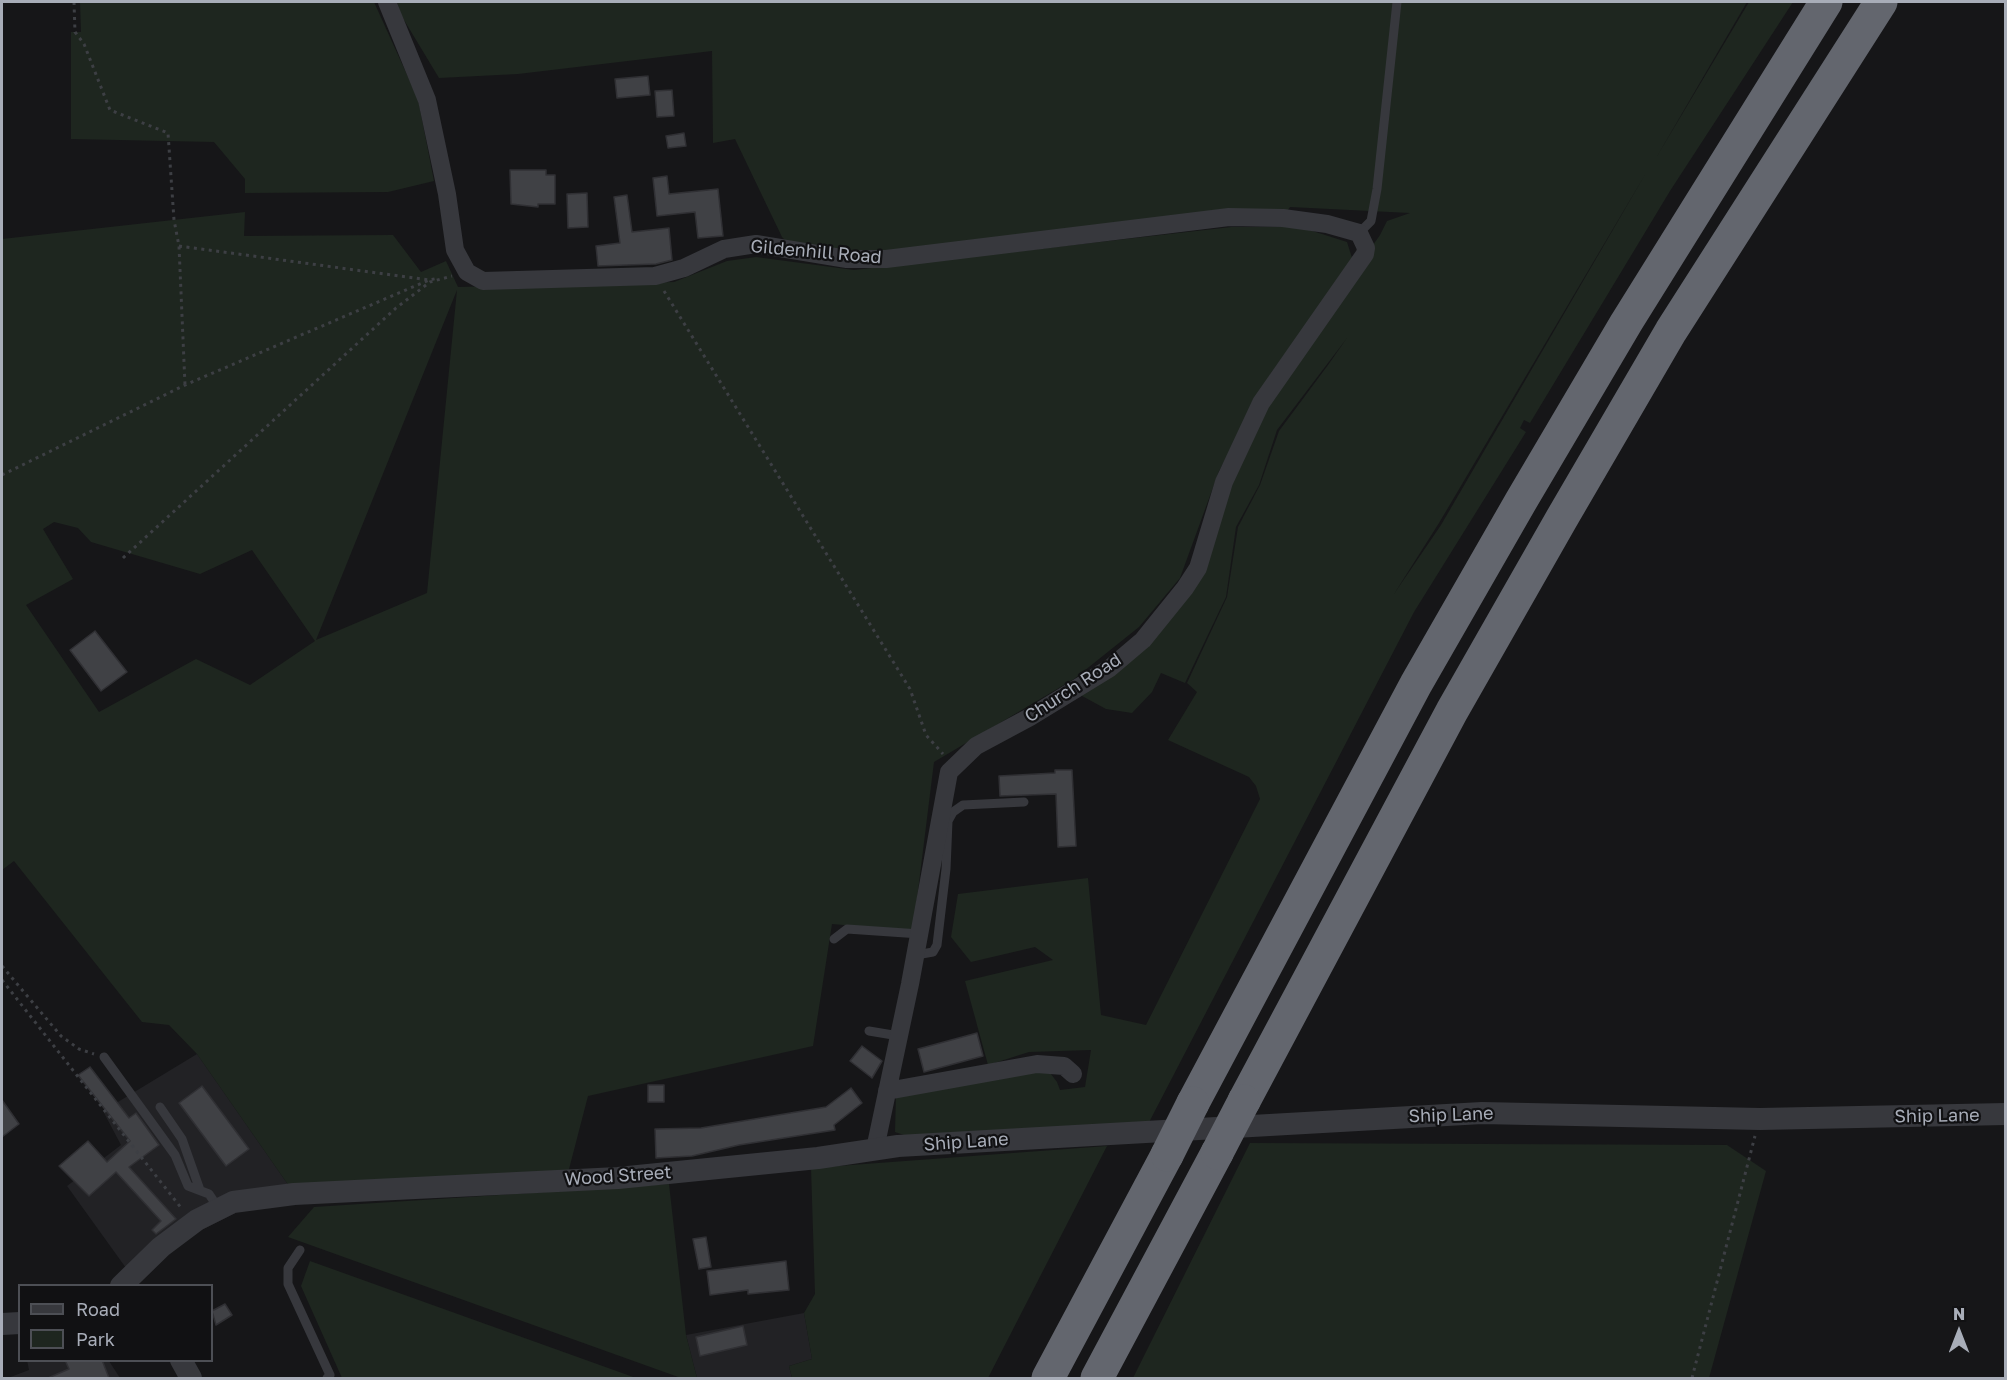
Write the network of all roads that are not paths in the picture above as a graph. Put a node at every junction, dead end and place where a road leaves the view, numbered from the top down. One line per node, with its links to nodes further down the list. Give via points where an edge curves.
1 (387, 2): 5 (street, Gildenhill Road, via 428,100 455,250 468,272 483,281 655,276 684,268 724,249 756,244 847,259 886,259 1229,217 1283,218 1327,224)
2 (1397, 2): 5 (lane, via 1377,189 1371,221)
3 (1826, 2): 28 (highway, bridge, via 1626,323 1416,684)
4 (1881, 2): 29 (highway, bridge, via 1671,331 1452,711)
5 (1359, 234): 7 (street, Church Road, via 1365,254 1261,403 1224,482 1198,568 1185,588 1143,640 1110,668 976,746 949,772)
6 (1024, 802): 9 (lane, via 963,805 953,812 948,820 938,945 933,952)
7 (920, 934): 8 (lane, via 846,929); 9 (street)
8 (834, 939)
9 (916, 955): 11 (street)
10 (869, 1031): 11 (lane)
11 (899, 1036): 14 (street)
12 (104, 1058): 19 (lane, via 175,1155 188,1186)
13 (1073, 1074): 14 (street, via 1064,1066 1037,1064)
14 (887, 1091): 18 (street)
15 (160, 1107): 19 (lane, via 182,1139)
16 (2006, 1114): 17 (street, Ship Lane, via 1760,1119 1482,1113)
17 (898, 1146): 18 (street, Wood Street)
18 (875, 1149): 20 (street, Wood Street, via 618,1178 294,1194 233,1202)
19 (200, 1191): 20 (lane, via 209,1194)
20 (219, 1209): 22 (street, Wood Street, via 161,1247)
21 (300, 1251): 27 (lane, via 288,1268 288,1284 330,1375)
22 (127, 1284)
23 (18, 1323): 24 (street)
24 (2, 1324)
25 (182, 1362): 26 (street)
26 (192, 1378)
27 (327, 1378)
28 (1048, 1378)
29 (1097, 1378)

